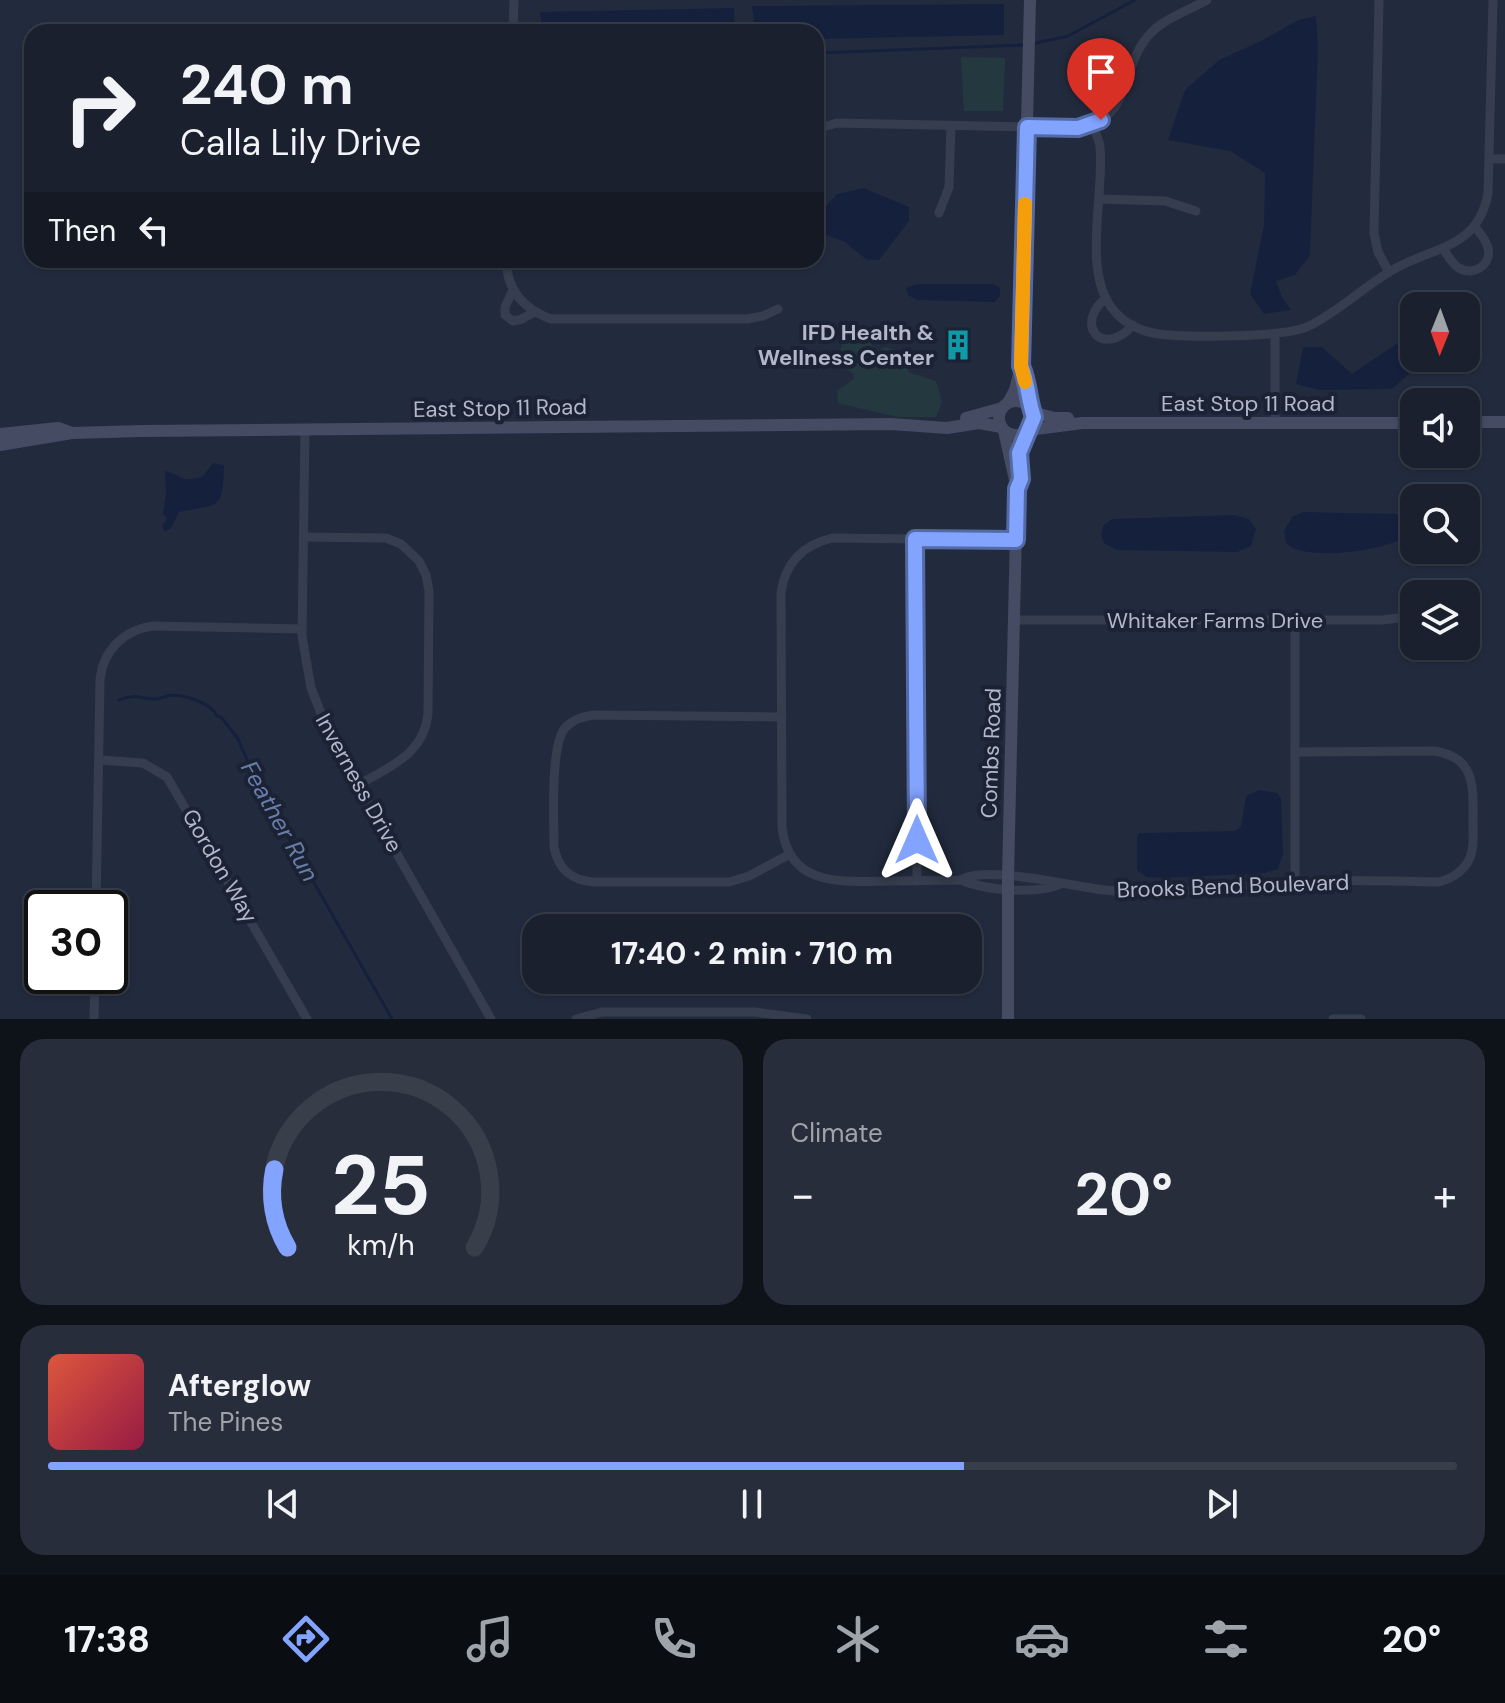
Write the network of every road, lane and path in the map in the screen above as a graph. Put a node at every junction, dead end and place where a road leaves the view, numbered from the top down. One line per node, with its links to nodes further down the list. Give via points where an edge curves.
1 (514, 0): 6 (street)
2 (1207, 0): 7 (street, via 1152,31 1116,106)
3 (1379, 0): 19 (street, via 1374,233)
4 (1493, 0): 11 (street)
5 (1030, 6): 10 (main road)
6 (513, 24)
7 (1092, 124): 10 (street); 13 (street, via 1100,150)
8 (951, 126): 9 (street); 10 (street); 15 (street, via 949,187)
9 (824, 127)
10 (1027, 127): 26 (main road)
11 (1489, 159): 12 (street); 16 (street, via 1487,199)
12 (1505, 159)
13 (1099, 199): 14 (street, via 1165,201); 21 (street, via 1098,270)
14 (1196, 211)
15 (939, 213)
16 (1474, 226): 17 (street); 17 (street, via 1488,249 1481,267 1463,270)
17 (1443, 249): 19 (street)
18 (507, 268): 20 (street)
19 (1389, 272): 25 (street, via 1313,324)
20 (513, 290): 23 (street); 23 (street, via 505,315 513,321)
21 (1106, 298): 24 (street); 24 (street, via 1092,312 1094,331 1113,340)
22 (778, 309): 23 (street, via 732,319 557,320)
23 (534, 312)
24 (1133, 325): 25 (street, via 1157,333)
25 (1275, 334): 32 (street)
26 (1021, 366): 27 (main road); 28 (main road)
27 (1005, 406): 28 (main road, via 1017,401); 34 (main road, East Stop 11 Road); 35 (main road, via 999,417)
28 (1030, 409): 31 (main road, East Stop 11 Road); 37 (main road, via 1033,422)
29 (1480, 422): 30 (main road)
30 (1505, 422)
31 (1082, 423): 32 (main road, East Stop 11 Road); 37 (main road, East Stop 11 Road)
32 (1275, 423): 33 (main road, East Stop 11 Road)
33 (1400, 423)
34 (928, 424): 35 (main road, East Stop 11 Road, via 947,428 979,423); 36 (main road, East Stop 11 Road)
35 (1003, 429): 37 (main road, via 1015,436); 41 (main road, Combs Road)
36 (305, 430): 38 (main road, East Stop 11 Road); 42 (street, Inverness Drive)
37 (1027, 432): 41 (main road, Combs Road, via 1019,453)
38 (72, 433): 39 (main road, East Stop 11 Road, via 58,428); 40 (main road, East Stop 11 Road)
39 (0, 434)
40 (0, 445)
41 (1017, 489): 44 (main road, Combs Road)
42 (303, 537): 48 (street, Inverness Drive); 52 (street, via 394,541 416,558 428,583 426,728 412,752)
43 (915, 539): 44 (street); 49 (street, via 832,538 803,550 788,569 781,591); 54 (street)
44 (1016, 540): 47 (main road, Combs Road)
45 (1400, 618): 46 (street, Whitaker Farms Drive)
46 (1295, 619): 47 (street, Whitaker Farms Drive); 50 (street)
47 (1015, 620): 56 (main road, Combs Road)
48 (302, 629): 51 (street, via 134,630 104,660); 52 (street, Inverness Drive, via 316,703)
49 (782, 717): 53 (street, via 782,827); 53 (street, via 576,719 562,734 556,753 555,851 572,876 593,882 724,882)
50 (1295, 752): 55 (street); 55 (street, Brooks Bend Boulevard, via 1450,755 1464,765 1472,786 1473,844 1458,873 1439,882)
51 (99, 760): 57 (street); 61 (street, Gordon Way, via 143,763 167,777)
52 (358, 785): 62 (street, Inverness Drive)
53 (790, 854): 54 (street, Brooks Bend Boulevard, via 807,872 825,880)
54 (917, 881): 56 (street, Brooks Bend Boulevard)
55 (1295, 882): 56 (street, Brooks Bend Boulevard, via 1179,892)
56 (1008, 883): 65 (main road, Combs Road)
57 (96, 890)
58 (95, 994): 60 (street)
59 (720, 1016): 63 (street, via 602,1012); 64 (street, via 767,1013)
60 (94, 1019)
61 (307, 1019)
62 (491, 1019)
63 (576, 1019)
64 (807, 1019)
65 (1008, 1019)
66 (1333, 1019): 67 (street)
67 (1361, 1019)

